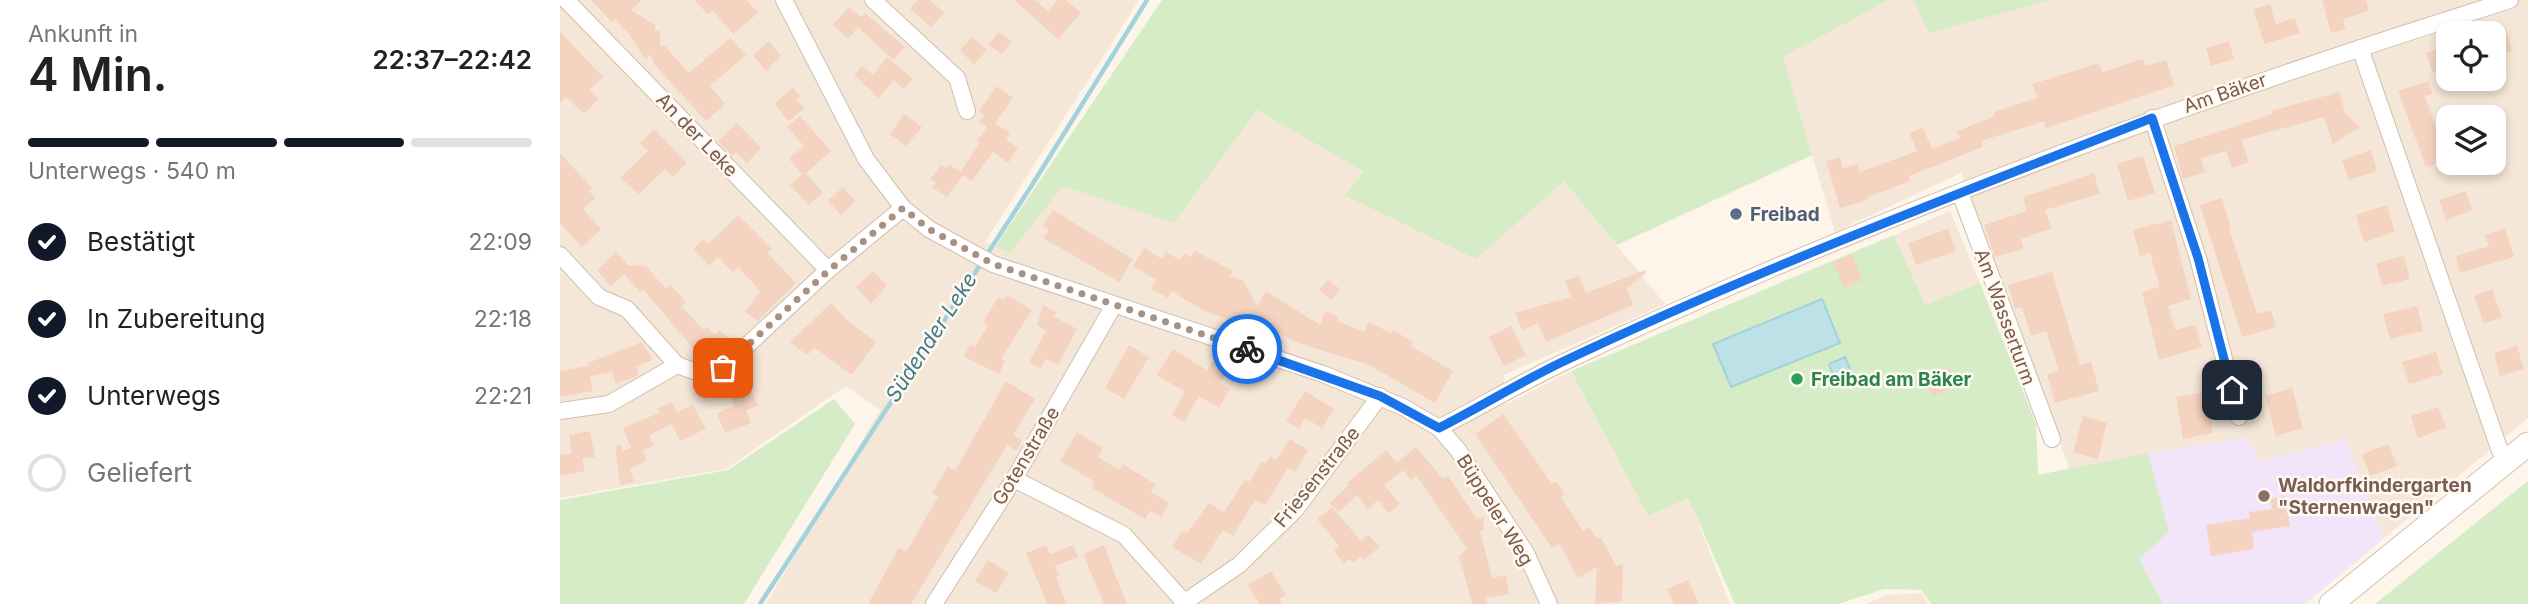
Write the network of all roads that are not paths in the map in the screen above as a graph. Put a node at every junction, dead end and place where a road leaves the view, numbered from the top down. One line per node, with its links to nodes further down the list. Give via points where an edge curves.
1 (566, 0): 11 (street, An der Leke)
2 (784, 0): 9 (street, Büppeler Weg, via 866,159)
3 (873, 0): 6 (street, via 957,78)
4 (2510, 0): 5 (street, Am Bäker)
5 (2360, 48): 7 (street, Am Bäker); 20 (street)
6 (967, 111)
7 (2152, 118): 8 (street, Am Bäker); 16 (street, via 2198,258)
8 (1960, 193): 17 (street, Am Bäker, via 1604,343); 18 (street, Am Wasserturm)
9 (903, 208): 11 (street); 12 (street, Büppeler Weg, via 929,229 996,265)
10 (560, 255): 13 (street, via 599,297 627,309)
11 (828, 271): 13 (street, via 723,368 702,374)
12 (1114, 305): 14 (street, Büppeler Weg); 21 (street, Gotenstraße)
13 (677, 365): 15 (street, via 609,404)
14 (1380, 396): 17 (street, Büppeler Weg); 22 (street, Friesenstraße, via 1296,509 1239,565)
15 (560, 411)
16 (2239, 417)
17 (1439, 428): 24 (street, Büppeler Weg, via 1526,553)
18 (2052, 439)
19 (2528, 444): 20 (main road)
20 (2507, 461): 25 (main road)
21 (1014, 479): 22 (street, via 1124,535); 23 (street, Gotenstraße)
22 (1185, 603)
23 (934, 604)
24 (1549, 604)
25 (2331, 604)

